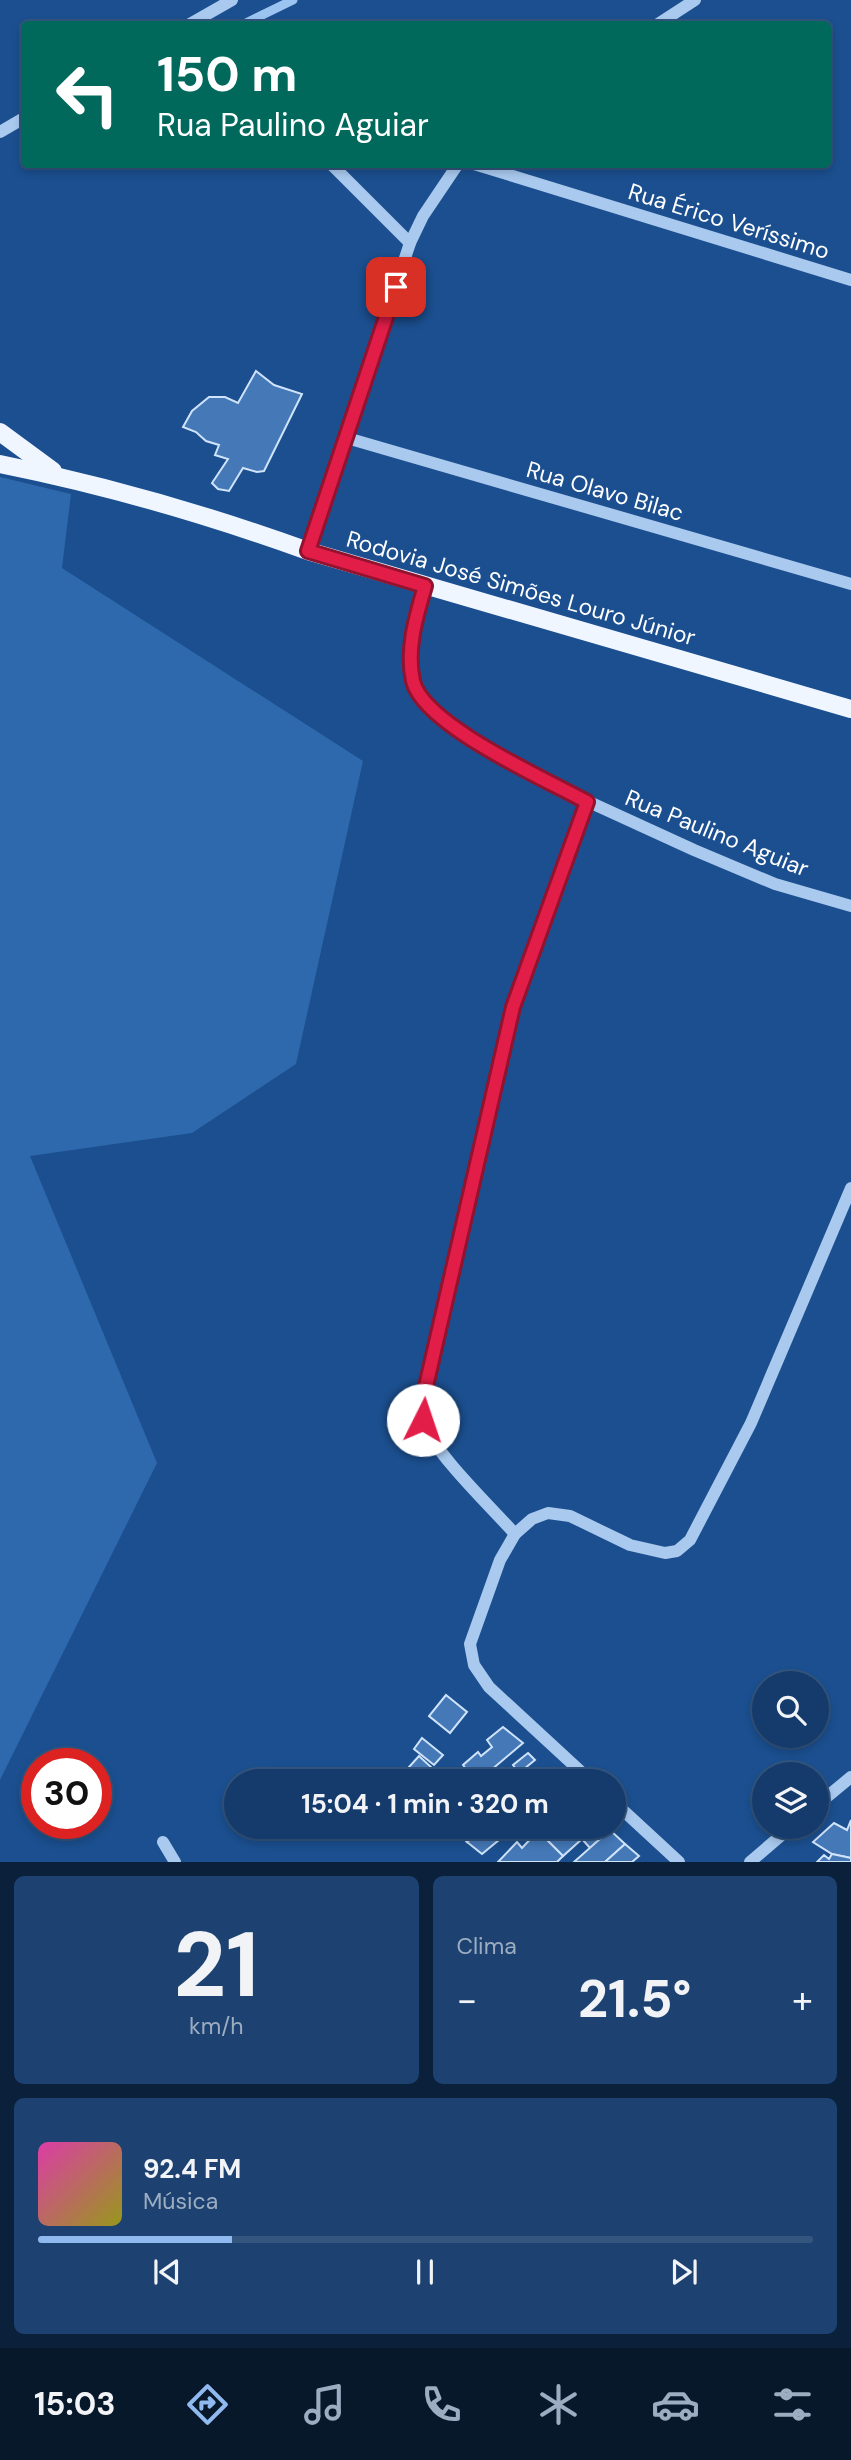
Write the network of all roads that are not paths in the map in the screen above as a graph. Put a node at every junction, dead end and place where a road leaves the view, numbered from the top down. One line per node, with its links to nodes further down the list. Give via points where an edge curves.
1 (232, 0): 3 (street)
2 (695, 0): 4 (street)
3 (195, 21)
4 (663, 21)
5 (21, 120): 6 (street)
6 (0, 132)
7 (335, 168): 10 (street)
8 (455, 168): 10 (street)
9 (487, 168): 11 (street, Rua Érico Veríssimo)
10 (410, 243): 13 (street)
11 (851, 280)
12 (0, 432): 15 (main road, Rodovia José Simões Louro Júnior)
13 (347, 438): 16 (street); 17 (street, Rua Olavo Bilac)
14 (0, 464): 15 (main road, Rodovia José Simões Louro Júnior)
15 (58, 475): 16 (main road, Rodovia José Simões Louro Júnior, via 233,524)
16 (308, 551): 18 (main road, Rodovia José Simões Louro Júnior)
17 (851, 584)
18 (425, 586): 19 (main road, Rodovia José Simões Louro Júnior); 20 (street, Rua Paulino Aguiar, via 410,661 424,703 457,731)
19 (851, 709)
20 (587, 802): 21 (street, Rua Paulino Aguiar, via 775,884); 23 (street, via 513,1007 424,1395 423,1420 430,1436)
21 (851, 906)
22 (851, 1188): 23 (street, via 751,1423 690,1540 677,1551 665,1553 630,1545 570,1516 548,1513 531,1519)
23 (515, 1534): 24 (street, via 500,1560 470,1644 474,1665 489,1687)
24 (578, 1769)
25 (851, 1777): 26 (street)
26 (829, 1795)
27 (626, 1813): 31 (street)
28 (777, 1839): 32 (street)
29 (163, 1842): 30 (street)
30 (175, 1861)
31 (679, 1861)
32 (750, 1861)

